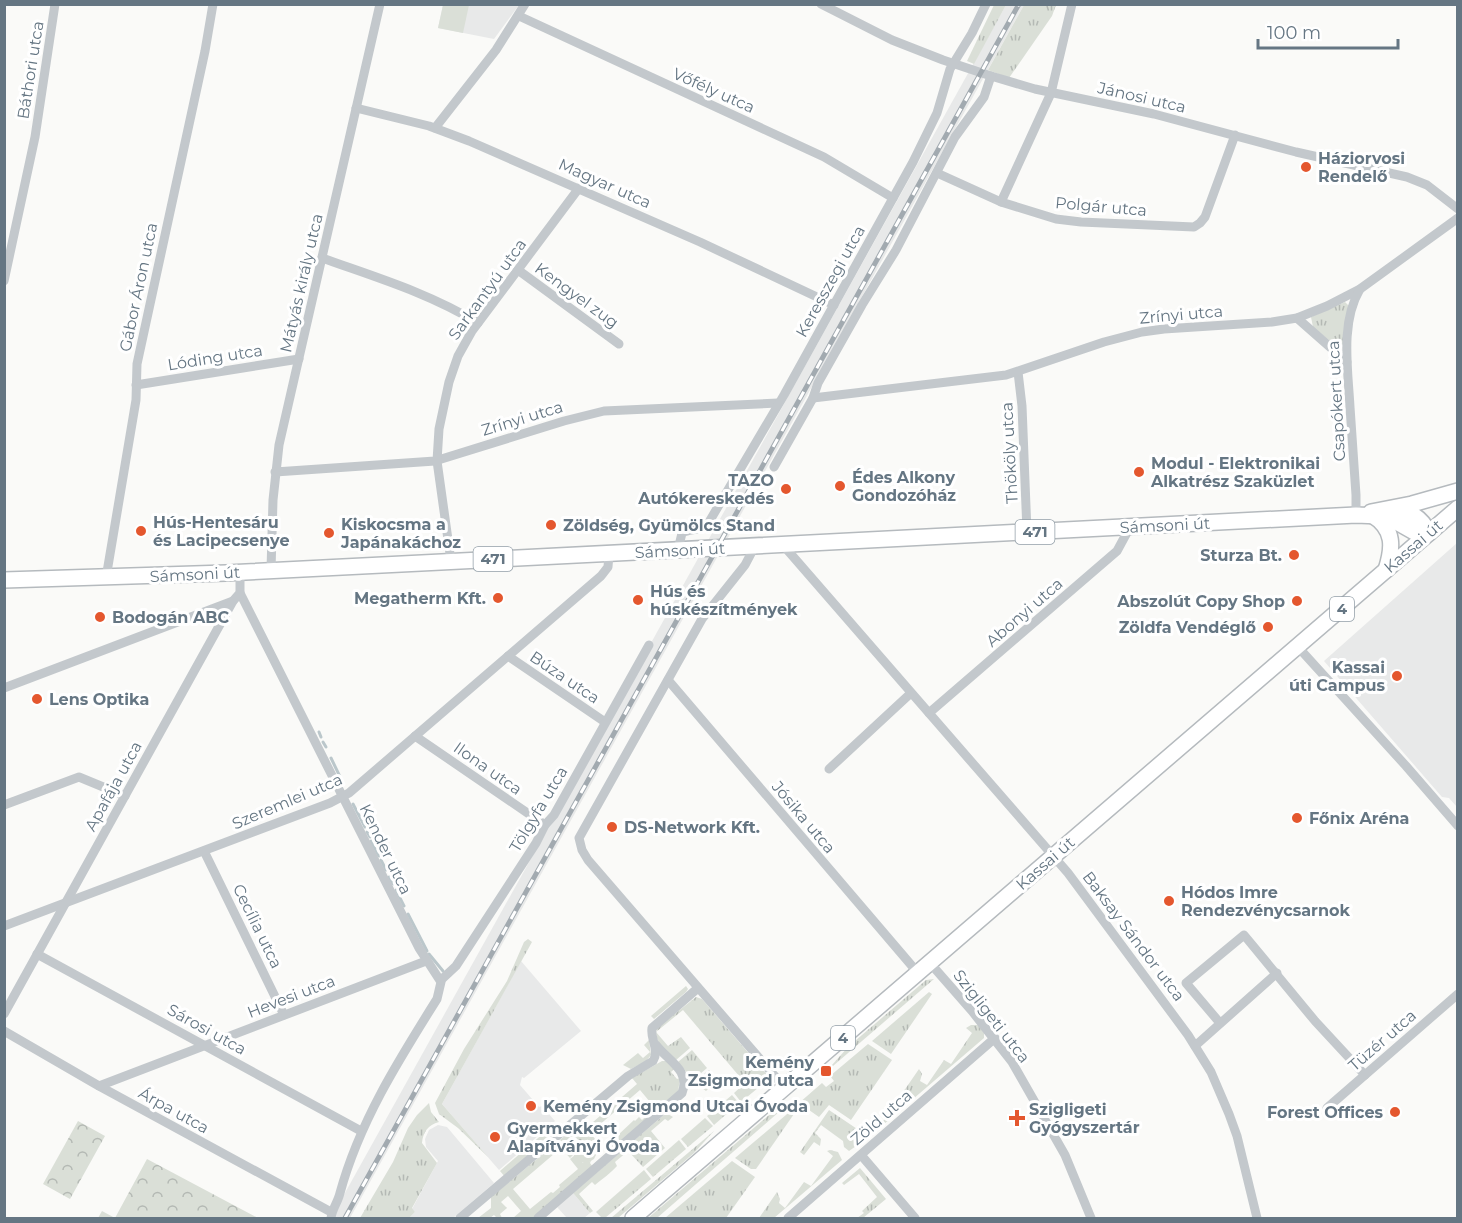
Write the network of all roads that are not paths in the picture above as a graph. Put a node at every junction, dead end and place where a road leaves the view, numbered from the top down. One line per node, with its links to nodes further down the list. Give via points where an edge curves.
1 (55, 4): 23 (street, Báthori utca, via 35,137)
2 (213, 4): 32 (street, Gábor Áron utca, via 136,364)
3 (381, 4): 12 (street, Mátyás király utca)
4 (525, 4): 8 (street)
5 (821, 4): 9 (street, Jánosi utca, via 885,37)
6 (986, 4): 9 (street, Keresszegi utca)
7 (1072, 4): 11 (street)
8 (519, 16): 13 (street); 17 (street, Vőfély utca, via 825,157)
9 (953, 64): 10 (street, Jánosi utca); 17 (street, Keresszegi utca, via 927,135)
10 (991, 76): 11 (street, Jánosi utca); 15 (street, via 984,98 955,137)
11 (1051, 93): 14 (street, Jánosi utca); 18 (street)
12 (356, 108): 13 (street, Magyar utca); 21 (street, Mátyás király utca)
13 (435, 128): 16 (street, Magyar utca)
14 (1235, 135): 18 (street, Polgár utca, via 1204,217 1192,227 1075,221); 19 (street, Jánosi utca, via 1417,180)
15 (937, 173): 18 (street, Polgár utca); 33 (street)
16 (579, 188): 22 (street, Sarkantyú utca); 25 (street, Magyar utca)
17 (893, 198): 25 (street, Keresszegi utca)
18 (1002, 202)
19 (1458, 209)
20 (1458, 218): 24 (street, Zrínyi utca)
21 (322, 258): 27 (street, via 418,292); 29 (street, Mátyás király utca)
22 (518, 270): 27 (street, Sarkantyú utca); 28 (street, Kengyel zug)
23 (4, 281)
24 (1360, 289): 26 (street, Zrínyi utca); 30 (street, Csapókert utca, via 1351,313)
25 (834, 304): 34 (street, Keresszegi utca)
26 (1297, 318): 30 (street); 31 (street, Zrínyi utca, via 1142,332)
27 (478, 323): 35 (street, Sarkantyú utca, via 461,349 447,388)
28 (619, 344)
29 (298, 359): 32 (street, Lóding utca); 37 (street, Mátyás király utca)
30 (1347, 362): 41 (street, Csapókert utca)
31 (1018, 372): 33 (street, Zrínyi utca); 43 (street, Thököly utca)
32 (136, 385): 53 (street, Gábor Áron utca)
33 (813, 398): 36 (street)
34 (778, 403): 35 (street, Zrínyi utca, via 592,413); 47 (street, Keresszegi utca, via 709,522 702,529 682,533)
35 (437, 461): 37 (street, Zrínyi utca); 49 (street, Sarkantyú utca)
36 (774, 467)
37 (275, 472): 50 (street, Mátyás király utca)
38 (1458, 491): 40 (main road)
39 (1458, 508): 44 (main road, Kassai út / 4)
40 (1371, 514): 41 (main road, Sámsoni út / 471); 44 (main road, Sámsoni út / 471); 51 (main road, via 1386,527 1391,538)
41 (1356, 515): 42 (main road, Sámsoni út / 471)
42 (1130, 527): 43 (main road, Sámsoni út / 471); 63 (street, Abonyi utca, via 1117,551)
43 (1027, 532): 45 (main road, Sámsoni út / 471)
44 (1426, 535): 51 (main road, Kassai út / 4)
45 (783, 545): 46 (main road, Sámsoni út / 471); 62 (street, Baksay Sándor utca)
46 (755, 546): 47 (main road, Sámsoni út / 471); 60 (street, via 745,565 706,613)
47 (678, 550): 48 (main road, Sámsoni út / 471)
48 (609, 554): 49 (main road, Sámsoni út / 471); 59 (street, Szeremlei utca, via 604,573)
49 (451, 561): 50 (main road, Sámsoni út / 471)
50 (271, 570): 52 (main road, Sámsoni út / 471)
51 (1386, 570): 58 (main road, Kassai út / 4)
52 (240, 572): 53 (main road, Sámsoni út / 471); 55 (street)
53 (106, 578): 54 (main road, Sámsoni út / 471)
54 (4, 580)
55 (240, 593): 56 (street, Apafája utca); 68 (street, Kender utca)
56 (233, 601): 61 (street); 67 (street, Apafája utca)
57 (649, 645): 64 (street, Tölgyfa utca)
58 (1298, 647): 71 (street); 73 (main road, Kassai út / 4)
59 (508, 656): 64 (street, Búza utca); 65 (street, Szeremlei utca)
60 (668, 680): 79 (street, Jósika utca); 82 (street, via 579,838 586,857)
61 (4, 688)
62 (911, 693): 63 (street, Baksay Sándor utca); 66 (street)
63 (929, 713): 73 (street, Baksay Sándor utca)
64 (605, 722): 70 (street, Tölgyfa utca)
65 (415, 736): 68 (street, Szeremlei utca); 70 (street, Ilona utca)
66 (829, 769)
67 (125, 796): 69 (street, via 79,777); 74 (street, Apafája utca)
68 (343, 796): 72 (street, Szeremlei utca); 77 (street, Kender utca)
69 (4, 805)
70 (545, 825): 81 (street, Tölgyfa utca)
71 (1458, 826)
72 (204, 851): 74 (street, Szeremlei utca); 85 (street, Cecília utca)
73 (1053, 856): 78 (main road, Kassai út / 4); 91 (street, Baksay Sándor utca)
74 (66, 904): 75 (street, Szeremlei utca); 76 (street, Apafája utca)
75 (4, 926)
76 (37, 954): 84 (street, Apafája utca); 90 (street, Sárosi utca)
77 (426, 961): 81 (street, Kender utca); 85 (street, Hevesi utca)
78 (930, 963): 79 (main road, Kassai út / 4); 88 (street, Szigligeti utca)
79 (918, 973): 94 (main road, Kassai út / 4)
80 (1277, 973): 86 (street); 86 (street, via 1244,935 1186,983); 92 (street)
81 (441, 984): 96 (street, Tölgyfa utca, via 437,999)
82 (698, 988): 89 (street, via 654,1026); 94 (street)
83 (1458, 994): 92 (street, Tüzér utca)
84 (4, 1014)
85 (284, 1015): 90 (street, Hevesi utca)
86 (1220, 1023): 91 (street)
87 (4, 1031): 93 (street, Árpa utca)
88 (995, 1038): 97 (street, Zöld utca); 104 (street, Szigligeti utca, via 1046,1119 1078,1182)
89 (654, 1043): 99 (street, via 653,1061 628,1076); 100 (street, via 682,1073 682,1093)
90 (204, 1045): 93 (street, Hevesi utca); 96 (street, Sárosi utca)
91 (1195, 1046): 105 (street, Baksay Sándor utca, via 1216,1082 1233,1125)
92 (1365, 1075): 95 (street, Tüzér utca)
93 (99, 1086): 98 (street, Árpa utca)
94 (785, 1089): 101 (main road, Kassai út / 4)
95 (1327, 1108)
96 (361, 1131): 98 (street, Tölgyfa utca)
97 (861, 1155): 102 (street, Zöld utca); 103 (street)
98 (331, 1215)
99 (460, 1218)
100 (538, 1218)
101 (633, 1218)
102 (788, 1218)
103 (915, 1218)
104 (1091, 1218)
105 (1257, 1218)

